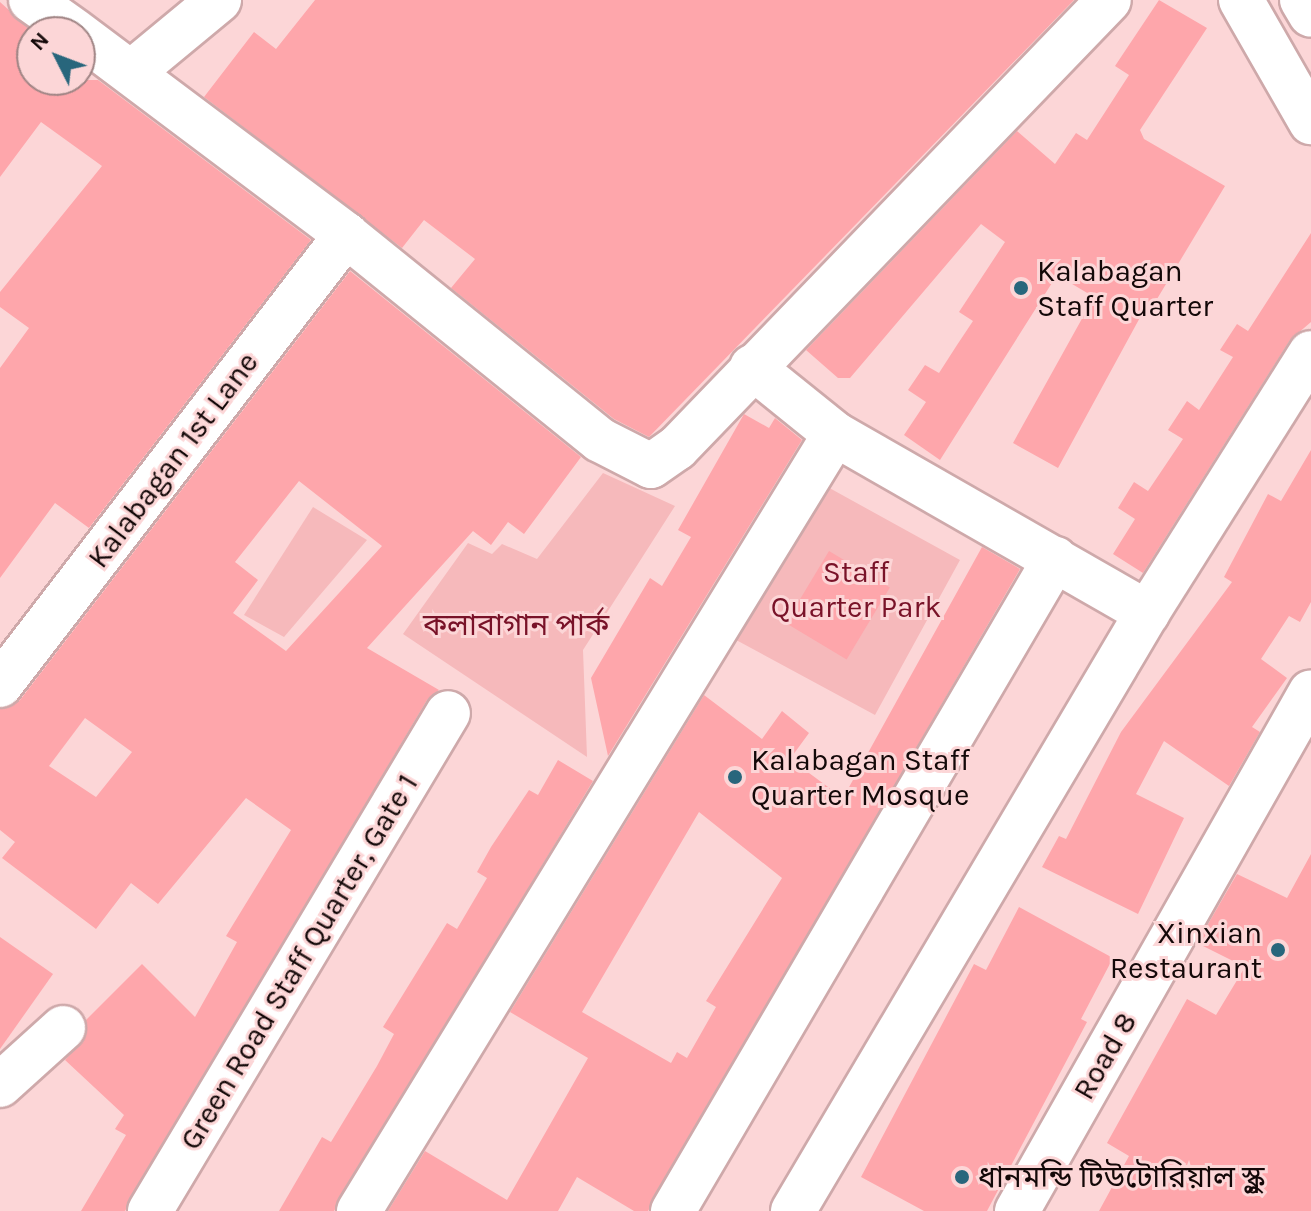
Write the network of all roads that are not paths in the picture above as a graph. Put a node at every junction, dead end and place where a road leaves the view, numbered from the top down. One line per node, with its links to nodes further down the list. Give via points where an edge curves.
1 (31, 0): 7 (street)
2 (219, 0): 9 (street)
3 (1109, 0): 13 (street)
4 (1241, 0): 10 (street)
5 (1302, 0): 6 (street)
6 (1311, 15)
7 (54, 16)
8 (96, 46): 9 (street)
9 (132, 72): 11 (street)
10 (1311, 122)
11 (346, 235): 13 (street, via 600,440 651,466 677,448); 17 (street, Kalabagan 1st Lane)
12 (1311, 353): 16 (street)
13 (752, 367): 14 (street)
14 (835, 434): 15 (street); 23 (street)
15 (1055, 559): 16 (street); 24 (street)
16 (1147, 613): 25 (street)
17 (0, 685)
18 (1311, 692): 26 (street, Road 8)
19 (448, 713): 22 (street, Green Road Staff Quarter, Gate 1)
20 (63, 1028): 21 (street)
21 (0, 1085)
22 (150, 1211)
23 (359, 1211)
24 (673, 1211)
25 (793, 1211)
26 (1017, 1211)

